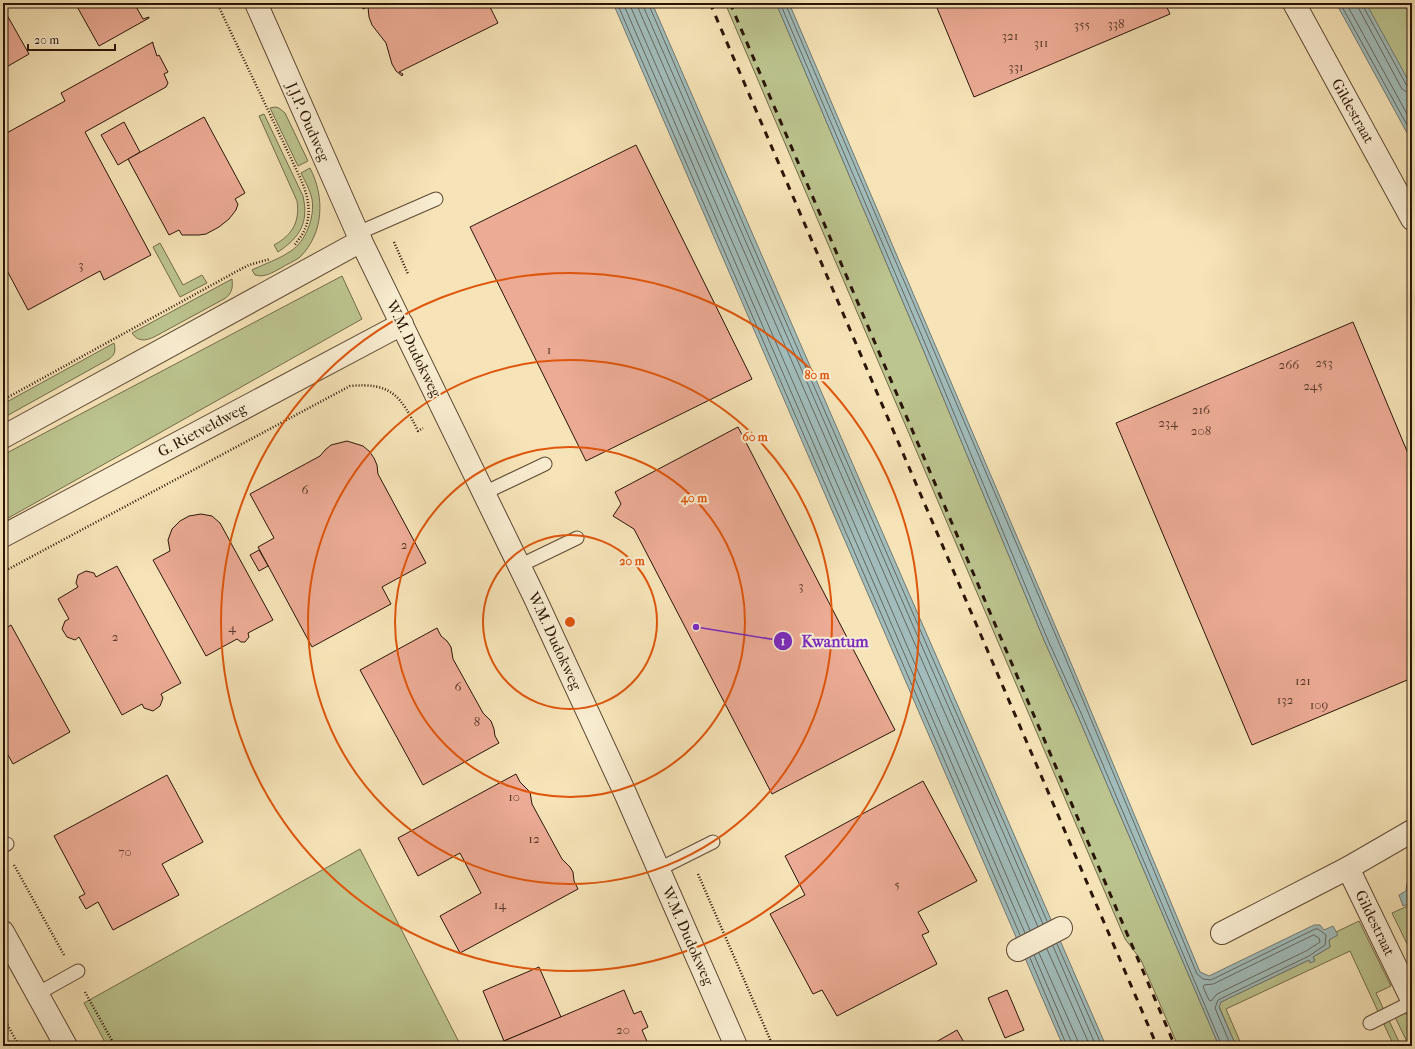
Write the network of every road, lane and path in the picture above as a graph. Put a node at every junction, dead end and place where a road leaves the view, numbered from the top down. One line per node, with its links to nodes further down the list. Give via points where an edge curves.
1 (217, 3): 7 (path, via 308,198 309,214 304,231 294,247)
2 (256, 3): 6 (street, J.J.P. Oudweg)
3 (1294, 3): 5 (street, Gildestraat)
4 (436, 199): 6 (lane)
5 (1412, 219)
6 (360, 237): 9 (street, W.M. Dudokweg); 12 (street)
7 (288, 250)
8 (277, 257): 10 (path, via 245,267)
9 (402, 324): 11 (street, W.M. Dudokweg); 15 (street, G. Rietveldweg)
10 (3, 400)
11 (447, 416): 14 (street, W.M. Dudokweg); 18 (path, via 418,431 407,409 398,398 386,390 361,385 350,386)
12 (3, 437)
13 (545, 464): 14 (lane)
14 (484, 493): 17 (street, W.M. Dudokweg)
15 (3, 536)
16 (577, 538): 17 (lane)
17 (519, 566): 23 (street, W.M. Dudokweg)
18 (3, 572)
19 (1412, 831): 22 (street)
20 (713, 842): 23 (lane)
21 (4, 846): 28 (path)
22 (1348, 868): 26 (street); 30 (street, Gildestraat)
23 (659, 869): 36 (street, W.M. Dudokweg)
24 (1061, 928): 27 (street)
25 (3, 932): 29 (street)
26 (1222, 933)
27 (1018, 950)
28 (76, 972): 29 (lane); 35 (path)
29 (37, 994): 34 (street)
30 (1412, 1001): 32 (lane)
31 (3, 1017): 33 (path)
32 (1370, 1023)
33 (19, 1046)
34 (66, 1046)
35 (115, 1046)
36 (736, 1046)

